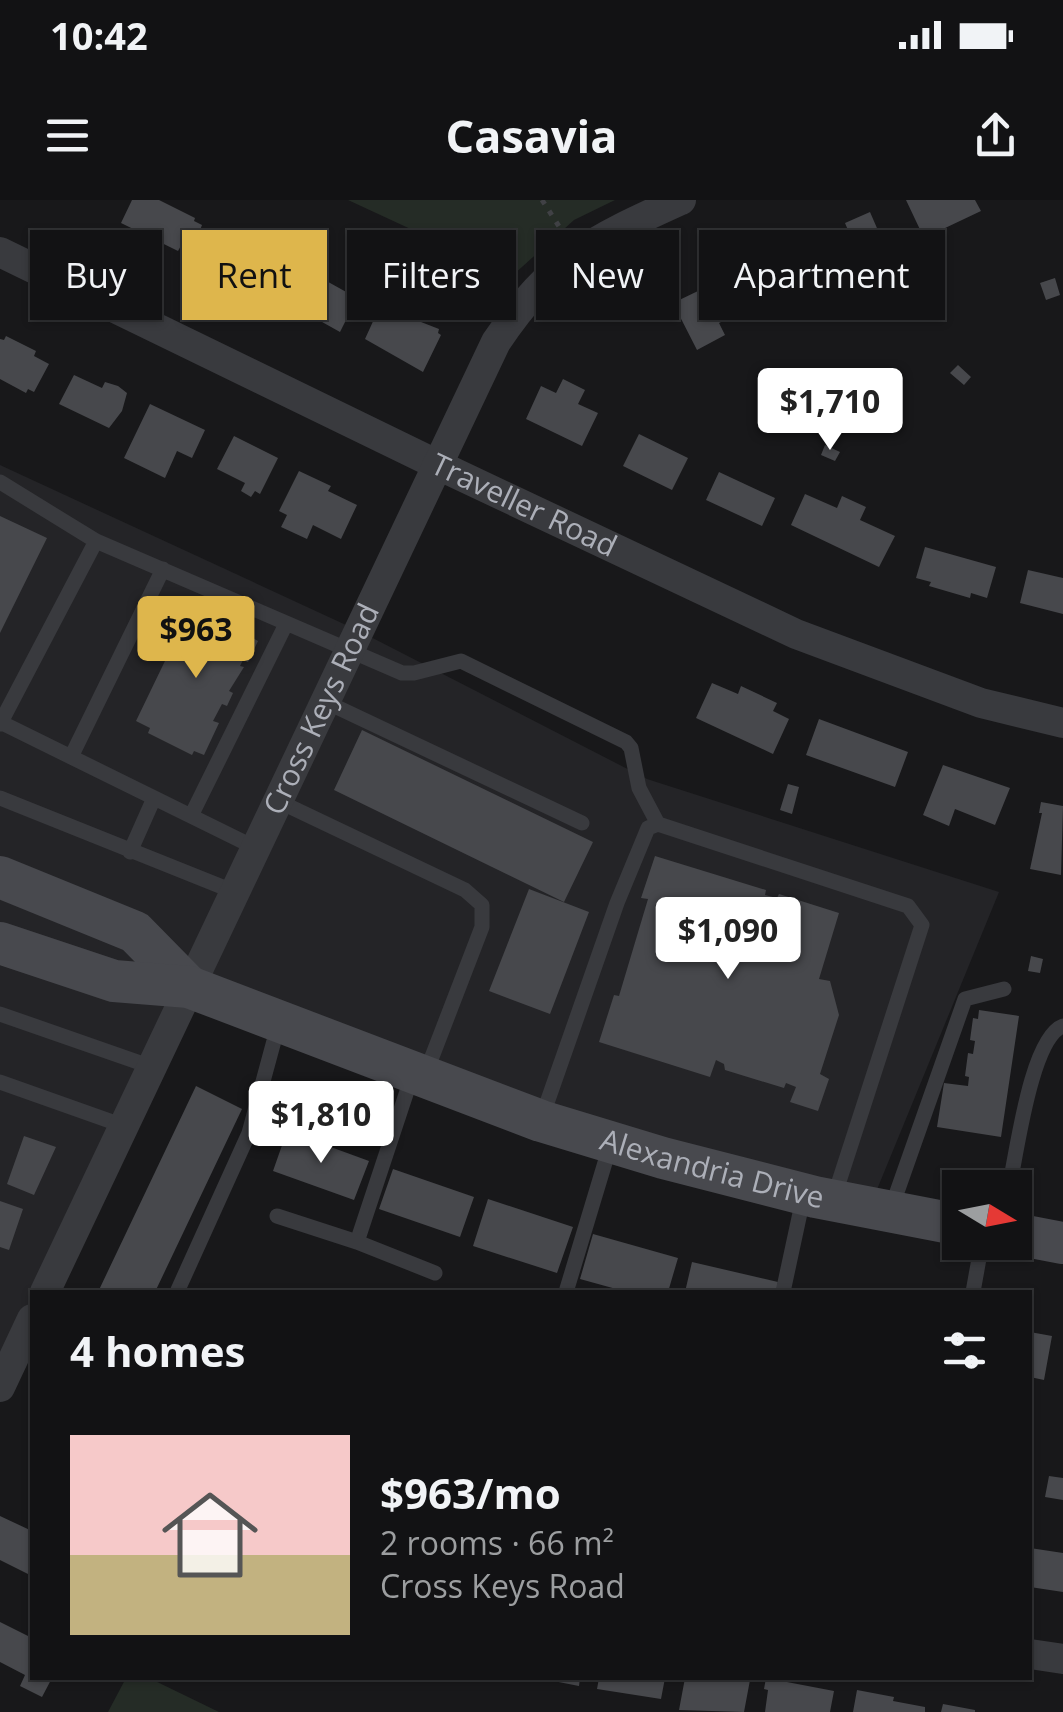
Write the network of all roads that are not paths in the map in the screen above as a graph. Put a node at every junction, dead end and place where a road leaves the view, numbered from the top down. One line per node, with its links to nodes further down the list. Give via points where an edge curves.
1 (680, 200): 3 (street, Cross Keys Road, via 600,237 538,286 496,342)
2 (0, 252): 3 (street, Traveller Road)
3 (438, 466): 8 (street, Cross Keys Road); 11 (street, Traveller Road, via 796,634 981,703)
4 (0, 482): 5 (lane)
5 (96, 540): 6 (lane); 10 (lane)
6 (163, 569): 7 (lane); 12 (lane)
7 (286, 624): 8 (lane); 16 (lane)
8 (350, 651): 9 (street, Cross Keys Road); 18 (lane, via 408,674 461,661 626,742 638,788)
9 (326, 702): 15 (street, Cross Keys Road); 17 (lane)
10 (0, 723): 12 (lane)
11 (1063, 723)
12 (71, 757): 14 (lane)
13 (0, 798): 20 (lane)
14 (154, 798): 16 (lane); 20 (lane)
15 (278, 801): 19 (street, Cross Keys Road); 30 (lane, via 465,890 482,905 482,927)
16 (191, 816): 19 (lane)
17 (582, 823)
18 (658, 824): 32 (lane, via 648,828 616,903); 36 (lane, via 908,906 922,924)
19 (256, 848): 22 (street, Cross Keys Road)
20 (130, 852): 22 (lane)
21 (0, 877): 24 (main road, Alexandria Drive, via 135,932)
22 (235, 892): 24 (street, Cross Keys Road)
23 (0, 943): 24 (main road, Alexandria Drive, via 114,981)
24 (190, 987): 27 (main road, Alexandria Drive); 29 (street, Cross Keys Road)
25 (1004, 989): 37 (lane, via 966,999)
26 (0, 1014): 29 (lane)
27 (280, 1022): 30 (main road, Alexandria Drive); 46 (lane, via 250,1133)
28 (1063, 1026): 35 (lane, via 1050,1033 1037,1058)
29 (152, 1067): 33 (street, Cross Keys Road)
30 (419, 1075): 32 (main road, Alexandria Drive); 41 (lane)
31 (0, 1082): 33 (lane)
32 (541, 1121): 34 (main road, Alexandria Drive)
33 (124, 1126): 45 (street, Cross Keys Road)
34 (611, 1142): 36 (main road, Alexandria Drive); 47 (lane)
35 (1014, 1170)
36 (818, 1198): 37 (main road, Alexandria Drive); 48 (lane)
37 (890, 1213): 39 (main road, Alexandria Drive)
38 (277, 1216): 41 (lane)
39 (942, 1222)
40 (1032, 1237): 42 (main road)
41 (357, 1242): 44 (lane)
42 (1063, 1242)
43 (979, 1260): 49 (lane)
44 (436, 1273)
45 (46, 1290)
46 (178, 1290)
47 (567, 1290)
48 (784, 1290)
49 (973, 1290)
50 (30, 1324): 51 (street)
51 (9, 1382)
52 (1032, 1654): 53 (street)
53 (1063, 1659)

